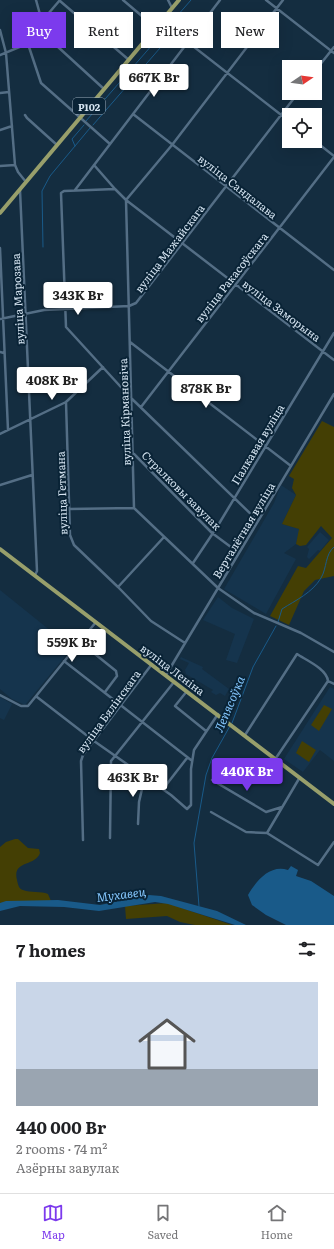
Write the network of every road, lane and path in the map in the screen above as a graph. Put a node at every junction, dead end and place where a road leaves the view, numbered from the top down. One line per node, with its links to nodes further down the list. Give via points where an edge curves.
1 (36, 0): 11 (street)
2 (60, 0): 12 (street); 13 (street)
3 (123, 0): 16 (street)
4 (168, 0): 10 (street)
5 (179, 0): 10 (main road, Р102)
6 (220, 0): 15 (street)
7 (266, 0): 9 (street)
8 (283, 0): 9 (street)
9 (277, 8): 27 (street); 31 (street)
10 (172, 9): 14 (main road, Р102)
11 (39, 12)
12 (50, 12)
13 (74, 12)
14 (170, 12)
15 (211, 12)
16 (141, 15)
17 (0, 30): 26 (street)
18 (141, 46): 29 (main road, Р102)
19 (334, 47): 27 (street)
20 (17, 48): 26 (street)
21 (29, 48): 39 (street, via 41,83)
22 (59, 48): 32 (street)
23 (115, 48): 29 (street)
24 (184, 48): 36 (street)
25 (194, 48): 31 (street)
26 (6, 52): 28 (street); 33 (street)
27 (333, 52): 30 (street)
28 (0, 55)
29 (129, 60): 32 (main road, Р102)
30 (322, 64)
31 (227, 73): 38 (street); 44 (street)
32 (104, 89): 39 (main road, Р102)
33 (9, 92): 34 (street); 40 (street)
34 (0, 93)
35 (293, 100): 38 (street, вуліца Мажайскага)
36 (133, 114): 42 (street); 44 (street, вуліца Сандалава)
37 (25, 115): 43 (street)
38 (281, 115): 51 (street, вуліца Мажайскага)
39 (80, 118): 42 (street); 43 (main road, Р102)
40 (12, 126): 41 (street); 47 (street)
41 (0, 130)
42 (110, 144): 48 (street)
43 (57, 145): 50 (main road, Р102)
44 (172, 145): 51 (street, вуліца Сандалава); 55 (street)
45 (322, 147): 46 (street)
46 (334, 156): 57 (street, вуліца Ракасоўскага)
47 (15, 165): 49 (street); 50 (street)
48 (94, 165): 53 (street, вуліца Заморына); 54 (street)
49 (0, 166)
50 (26, 182): 52 (main road, Р102)
51 (225, 187): 57 (street, вуліца Сандалава); 58 (street, вуліца Мажайскага)
52 (20, 189): 56 (main road, Р102); 64 (street, вуліца Марозава)
53 (115, 189): 54 (street); 55 (street, вуліца Заморына)
54 (74, 190): 63 (street, via 61,194)
55 (126, 200): 58 (street, вуліца Заморына); 62 (street, вуліца Кірмановіча)
56 (0, 213)
57 (279, 228): 60 (street, вуліца Сандалава); 61 (street, вуліца Ракасоўскага)
58 (182, 242): 61 (street, вуліца Заморына); 62 (street, вуліца Мажайскага, via 139,300)
59 (0, 248): 65 (street)
60 (334, 270)
61 (235, 284): 68 (street, вуліца Заморына); 73 (street, вуліца Ракасоўскага)
62 (129, 306): 63 (street); 67 (street, вуліца Кірмановіча)
63 (64, 309): 64 (street); 72 (street, via 66,327)
64 (27, 313): 65 (street); 78 (street, вуліца Марозава)
65 (2, 318): 70 (street)
66 (334, 333): 68 (street, Палкавая вуліца)
67 (130, 342): 73 (street); 75 (street, вуліца Кірмановіча)
68 (323, 351): 71 (street, вуліца Заморына); 81 (street, Палкавая вуліца)
69 (0, 352): 70 (street)
70 (4, 353): 79 (street)
71 (334, 360)
72 (103, 367): 75 (street); 76 (street)
73 (168, 371): 77 (street, вуліца Ракасоўскага); 81 (street)
74 (334, 394): 83 (street, Верталётная вуліца)
75 (130, 397): 77 (street); 82 (street, вуліца Кірмановіча)
76 (66, 402): 78 (street); 88 (street, вуліца Гетмана)
77 (140, 406): 86 (street)
78 (30, 419): 79 (street); 84 (street, вуліца Марозава)
79 (8, 430): 80 (street)
80 (0, 434)
81 (265, 446): 83 (street); 86 (street, Палкавая вуліца)
82 (133, 453): 87 (street, вуліца Кірмановіча); 90 (street, Стралковы завулак)
83 (291, 466): 89 (street, Верталётная вуліца)
84 (32, 475): 85 (street); 95 (street, вуліца Марозава, via 37,571)
85 (0, 485)
86 (234, 498): 89 (street); 90 (street, Палкавая вуліца)
87 (134, 508): 88 (street); 91 (street)
88 (69, 509): 96 (street, вуліца Гетмана, via 71,540 74,545)
89 (258, 521): 93 (street, Верталётная вуліца)
90 (212, 533): 93 (street, Стралковы завулак); 94 (street, Палкавая вуліца)
91 (164, 538): 94 (street); 96 (street)
92 (0, 549): 95 (main road, вуліца Леніна)
93 (239, 553): 97 (street, Верталётная вуліца)
94 (193, 563): 97 (street)
95 (35, 575): 98 (main road, вуліца Леніна)
96 (118, 587): 100 (street, вуліца Гетмана, via 151,621)
97 (218, 588): 100 (street, Верталётная вуліца); 101 (street, via 254,613 301,633)
98 (96, 622): 99 (street); 103 (main road, вуліца Леніна)
99 (80, 642): 102 (street); 109 (street, via 116,671 117,676)
100 (185, 643): 104 (street, Верталётная вуліца)
101 (334, 651)
102 (64, 661): 109 (street); 111 (street)
103 (152, 664): 104 (main road, вуліца Леніна); 112 (street, вуліца Бялінскага)
104 (166, 675): 106 (main road, вуліца Леніна)
105 (328, 680): 107 (street); 116 (street, via 325,673 297,654); 120 (street)
106 (175, 681): 108 (main road, вуліца Леніна); 114 (street)
107 (334, 684)
108 (187, 690): 113 (main road, вуліца Леніна); 115 (street, via 175,706)
109 (105, 692): 112 (street)
110 (0, 695): 111 (street, via 26,707)
111 (37, 697): 117 (street)
112 (121, 705): 114 (street); 117 (street, вуліца Бялінскага)
113 (218, 714): 115 (street); 116 (main road, вуліца Леніна)
114 (141, 722): 118 (street); 119 (street)
115 (206, 731): 121 (street, via 194,750)
116 (246, 736): 120 (main road, вуліца Леніна)
117 (94, 741): 118 (street); 132 (street, вуліца Бялінскага, via 81,761)
118 (115, 756): 122 (street); 131 (street, via 110,766)
119 (187, 758): 121 (street); 125 (street)
120 (276, 758): 123 (main road, вуліца Леніна)
121 (192, 760): 125 (street, via 191,805 186,809)
122 (145, 776): 125 (street); 129 (street, via 139,802)
123 (300, 777): 126 (main road, вуліца Леніна); 127 (street)
124 (212, 780): 127 (street, via 266,812)
125 (163, 789)
126 (334, 804)
127 (282, 807): 130 (street)
128 (211, 812): 130 (street, via 246,832)
129 (138, 824)
130 (267, 833): 133 (street, via 318,865)
131 (110, 838)
132 (82, 840)
133 (334, 844)

